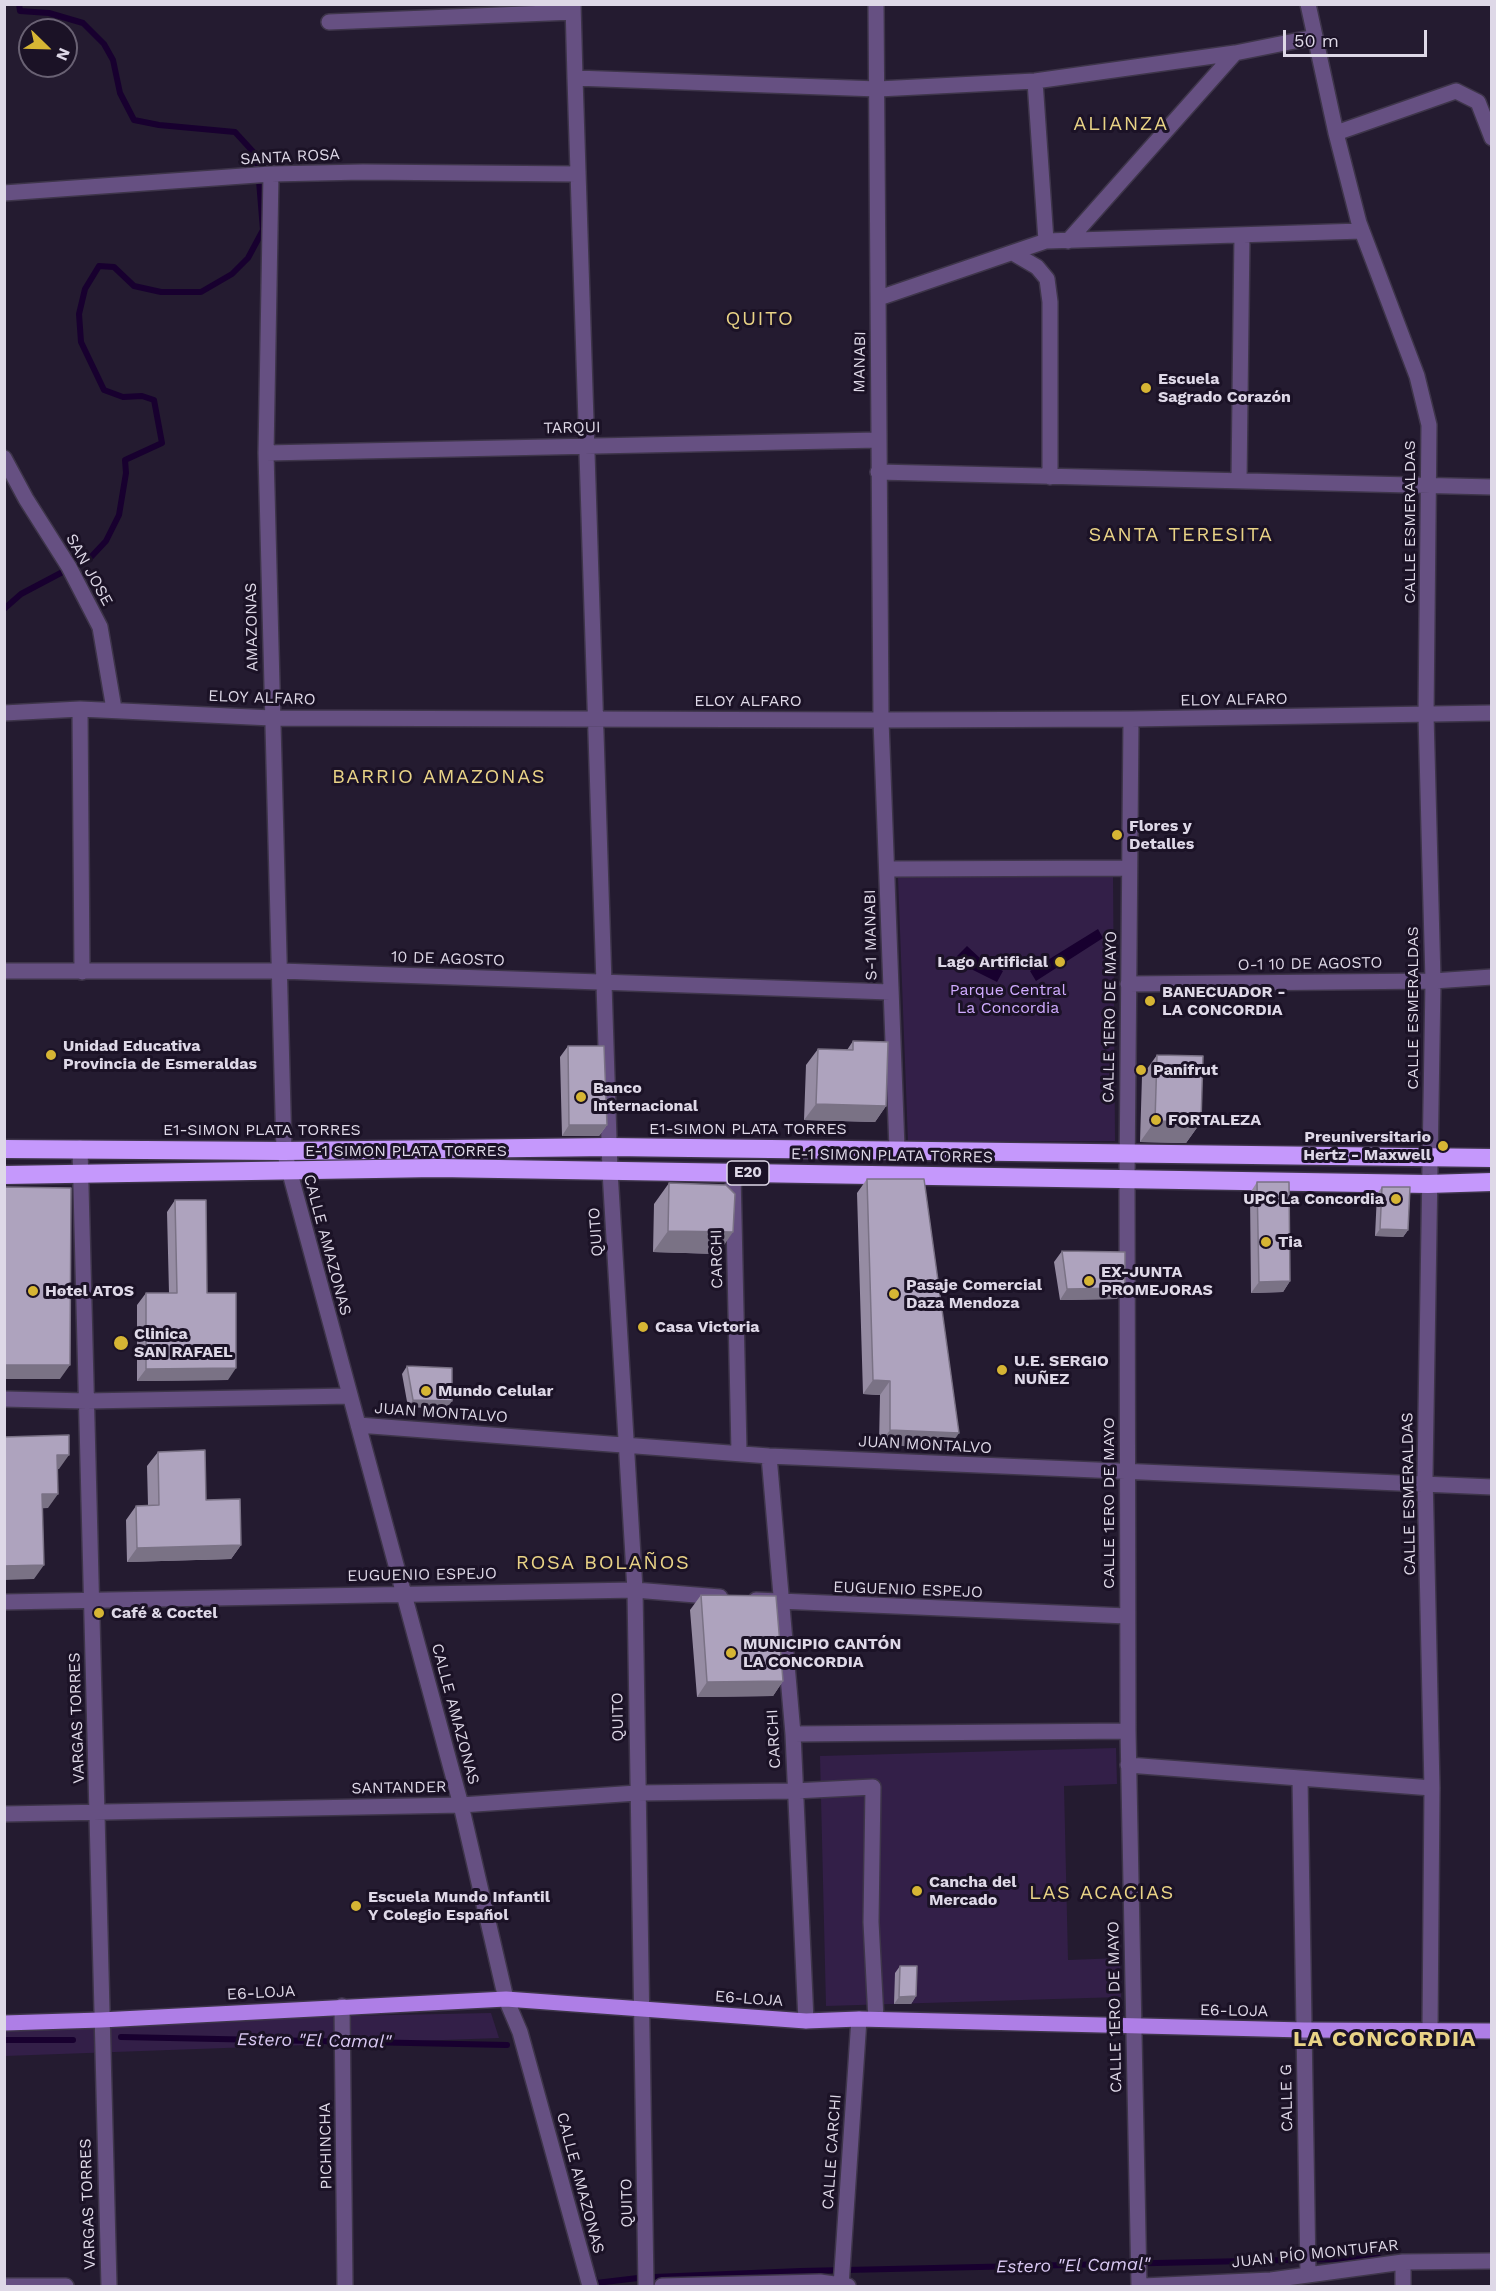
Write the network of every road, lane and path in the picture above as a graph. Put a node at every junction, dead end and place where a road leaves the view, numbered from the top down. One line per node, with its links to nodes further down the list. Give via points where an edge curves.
1 (876, 4): 9 (street, MANABI)
2 (1308, 4): 5 (street, CALLE ESMERALDAS)
3 (573, 8): 4 (street); 7 (street, QUITO)
4 (329, 22)
5 (1315, 37): 6 (street); 10 (street, CALLE ESMERALDAS)
6 (1235, 52): 8 (street); 18 (street)
7 (575, 78): 9 (street); 13 (street, QUITO)
8 (1035, 81): 9 (street); 17 (street)
9 (878, 89): 20 (street, MANABI)
10 (1336, 133): 11 (street, via 1456,91 1478,102); 15 (street, CALLE ESMERALDAS)
11 (1491, 138)
12 (271, 174): 13 (street, SANTA ROSA); 14 (street, SANTA ROSA); 23 (street, AMAZONAS)
13 (578, 174): 22 (street, QUITO)
14 (4, 193)
15 (1362, 231): 16 (street); 28 (street, CALLE ESMERALDAS, via 1417,376 1429,425)
16 (1242, 235): 18 (street); 27 (street)
17 (1046, 241): 18 (street); 19 (street)
18 (1068, 241)
19 (1013, 253): 20 (street); 26 (street, via 1037,267 1047,279)
20 (879, 298): 21 (street, MANABI)
21 (878, 440): 22 (street, TARQUI); 25 (street, MANABI)
22 (586, 446): 23 (street, TARQUI); 36 (street, QUITO)
23 (266, 453): 35 (street, AMAZONAS)
24 (4, 458): 31 (street, SAN JOSE, via 70,568 100,627)
25 (878, 472): 26 (street); 38 (street, MANABI)
26 (1050, 477): 27 (street)
27 (1239, 481): 28 (street)
28 (1430, 486): 29 (street); 34 (street, CALLE ESMERALDAS)
29 (1491, 487)
30 (80, 709): 31 (street, ELOY ALFARO); 32 (street, ELOY ALFARO); 43 (street)
31 (114, 710): 35 (street, ELOY ALFARO)
32 (4, 713)
33 (1491, 713): 34 (street, ELOY ALFARO)
34 (1426, 715): 37 (street, ELOY ALFARO); 45 (street, CALLE ESMERALDAS)
35 (272, 718): 36 (street, ELOY ALFARO); 41 (street, AMAZONAS)
36 (597, 719): 38 (street, ELOY ALFARO); 46 (street, QUITO)
37 (1131, 719): 38 (street, ELOY ALFARO); 39 (street, CALLE 1ERO DE MAYO)
38 (881, 720): 40 (street, S-1 MANABI)
39 (1129, 868): 40 (street); 47 (street, CALLE 1ERO DE MAYO)
40 (888, 869): 48 (street, S-1 MANABI)
41 (280, 970): 43 (street, 10 DE AGOSTO); 46 (street, 10 DE AGOSTO); 53 (street, AMAZONAS)
42 (4, 971): 43 (street, 10 DE AGOSTO)
43 (82, 972)
44 (1491, 976): 45 (street, O-1 10 DE AGOSTO)
45 (1433, 981): 47 (street, O-1 10 DE AGOSTO); 55 (street, CALLE ESMERALDAS)
46 (605, 982): 48 (street, 10 DE AGOSTO); 49 (street, QUITO)
47 (1128, 984): 54 (street, CALLE 1ERO DE MAYO)
48 (890, 992): 52 (street, S-1 MANABI)
49 (610, 1147): 52 (highway, E1-SIMON PLATA TORRES / E20); 53 (highway, E1-SIMON PLATA TORRES / E20); 58 (street, QUITO)
50 (80, 1148): 51 (highway, E1-SIMON PLATA TORRES / E20); 53 (highway, E1-SIMON PLATA TORRES / E20); 60 (street, VARGAS TORRES)
51 (4, 1149)
52 (897, 1149): 54 (highway, E1-SIMON PLATA TORRES / E20)
53 (284, 1151): 57 (street, CALLE AMAZONAS)
54 (1127, 1155): 55 (highway, E1-SIMON PLATA TORRES / E20); 62 (street, CALLE 1ERO DE MAYO)
55 (1428, 1158): 56 (highway, E1-SIMON PLATA TORRES / E20); 64 (street, CALLE ESMERALDAS)
56 (1491, 1158)
57 (288, 1171): 58 (highway, E-1 SIMON PLATA TORRES / E20); 60 (highway, E-1 SIMON PLATA TORRES / E20); 65 (street, CALLE AMAZONAS)
58 (610, 1171): 59 (highway, E-1 SIMON PLATA TORRES / E20); 69 (street, QUITO)
59 (733, 1173): 62 (highway, E-1 SIMON PLATA TORRES / E20); 70 (street, CARCHI)
60 (80, 1174): 61 (highway, E-1 SIMON PLATA TORRES / E20); 67 (street, VARGAS TORRES)
61 (4, 1175)
62 (1126, 1179): 64 (highway, E-1 SIMON PLATA TORRES / E20); 72 (street, CALLE 1ERO DE MAYO)
63 (1491, 1182): 64 (highway, E-1 SIMON PLATA TORRES / E20)
64 (1428, 1184): 73 (street, CALLE ESMERALDAS)
65 (350, 1396): 67 (street); 68 (street, CALLE AMAZONAS)
66 (4, 1399): 67 (street)
67 (87, 1401): 78 (street, VARGAS TORRES)
68 (358, 1425): 69 (street, JUAN MONTALVO); 76 (street, CALLE AMAZONAS)
69 (627, 1444): 70 (street, JUAN MONTALVO); 75 (street, QUITO)
70 (739, 1452): 71 (street, JUAN MONTALVO)
71 (769, 1456): 72 (street, JUAN MONTALVO); 79 (street, CARCHI)
72 (1127, 1473): 73 (street, JUAN MONTALVO); 80 (street, CALLE 1ERO DE MAYO)
73 (1426, 1486): 74 (street, JUAN MONTALVO); 85 (street, CALLE ESMERALDAS)
74 (1491, 1487)
75 (635, 1590): 76 (street, EUGUENIO ESPEJO); 79 (street, EUGUENIO ESPEJO); 87 (street, QUITO)
76 (404, 1593): 78 (street, EUGUENIO ESPEJO); 88 (street, CALLE AMAZONAS)
77 (4, 1602): 78 (street, EUGUENIO ESPEJO)
78 (90, 1602): 89 (street, VARGAS TORRES)
79 (782, 1602): 80 (street, EUGUENIO ESPEJO); 82 (street, CARCHI)
80 (1127, 1616): 81 (street, CALLE 1ERO DE MAYO)
81 (1128, 1731): 82 (street); 83 (street, CALLE 1ERO DE MAYO)
82 (793, 1734): 86 (street, CARCHI)
83 (1128, 1765): 84 (street); 99 (street, CALLE 1ERO DE MAYO)
84 (1300, 1778): 85 (street); 100 (street, CALLE G)
85 (1432, 1788): 101 (street, CALLE ESMERALDAS)
86 (794, 1791): 87 (street, SANTANDER); 95 (street, SANTANDER, via 873,1787); 97 (street, CARCHI)
87 (637, 1793): 88 (street, SANTANDER); 93 (street, QUITO)
88 (461, 1805): 89 (street, SANTANDER); 91 (street, CALLE AMAZONAS)
89 (98, 1813): 90 (street, SANTANDER); 96 (street, VARGAS TORRES)
90 (4, 1814)
91 (506, 1999): 92 (main road, E6-LOJA); 93 (main road, E6-LOJA); 111 (street, CALLE AMAZONAS, via 520,2032)
92 (342, 2006): 96 (main road, E6-LOJA); 110 (street, PICHINCHA)
93 (642, 2010): 97 (main road, E6-LOJA); 112 (street, QUITO)
94 (859, 2019): 95 (main road, E6-LOJA); 97 (main road, E6-LOJA); 114 (street, CALLE CARCHI)
95 (876, 2019): 99 (main road, E6-LOJA)
96 (101, 2020): 98 (main road, E6-LOJA); 109 (street, VARGAS TORRES)
97 (806, 2021)
98 (4, 2023)
99 (1133, 2027): 100 (main road, E6-LOJA); 115 (street, CALLE 1ERO DE MAYO)
100 (1304, 2030): 101 (main road, E6-LOJA); 105 (street, CALLE G)
101 (1430, 2030): 102 (main road, E6-LOJA)
102 (1491, 2031)
103 (1491, 2261): 104 (street, JUAN PÍO MONTUFAR)
104 (1403, 2262): 105 (street, JUAN PÍO MONTUFAR); 116 (street)
105 (1308, 2274): 106 (street, JUAN PÍO MONTUFAR)
106 (1271, 2283): 115 (street, JUAN PÍO MONTUFAR)
107 (4, 2286): 108 (street)
108 (66, 2286)
109 (109, 2286)
110 (345, 2286)
111 (590, 2286)
112 (646, 2286)
113 (662, 2286): 114 (street)
114 (843, 2286)
115 (1141, 2286)
116 (1403, 2286)

